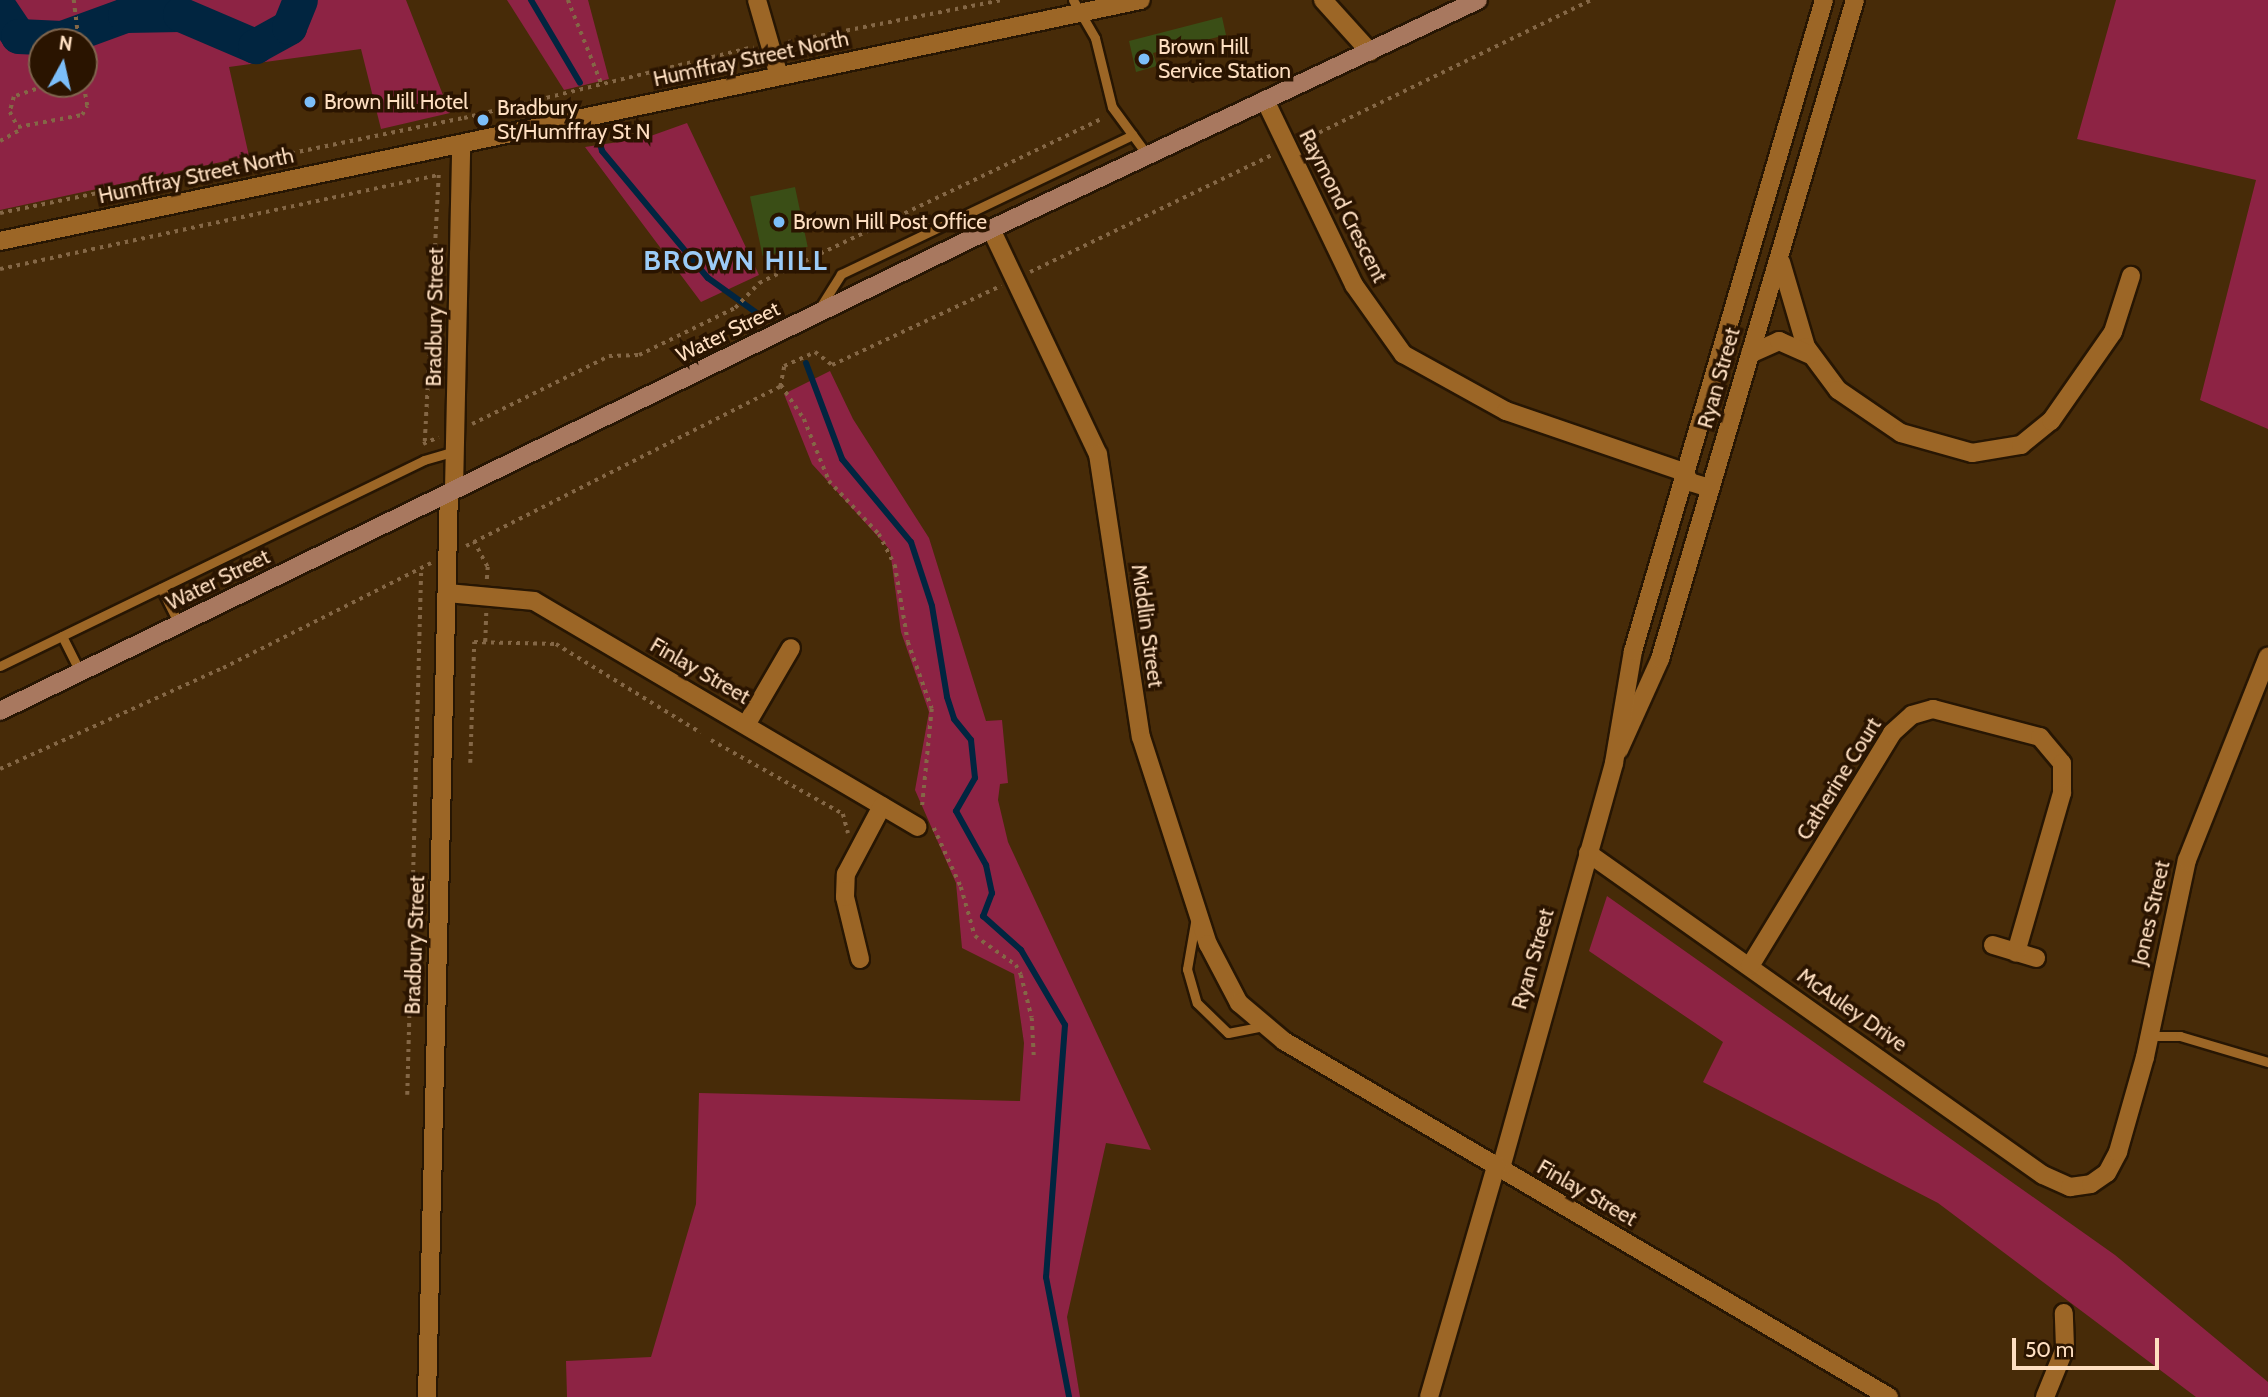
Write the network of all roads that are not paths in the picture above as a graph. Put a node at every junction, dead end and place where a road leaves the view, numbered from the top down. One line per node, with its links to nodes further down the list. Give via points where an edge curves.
1 (757, 0): 9 (street)
2 (1141, 0): 7 (street, Humffray Street North)
3 (1323, 0): 8 (street)
4 (1478, 0): 8 (main road, Water Street)
5 (1824, 0): 22 (street, Ryan Street)
6 (1855, 0): 16 (street, Ryan Street)
7 (1075, 7): 9 (street, Humffray Street North); 11 (lane, via 1096,38 1116,111)
8 (1370, 52): 10 (main road, Water Street)
9 (779, 76): 12 (street, Humffray Street North)
10 (1265, 100): 13 (main road, Water Street); 22 (street, Raymond Crescent, via 1354,285 1403,355 1506,411)
11 (1133, 135): 13 (lane); 18 (lane, via 841,274)
12 (461, 144): 15 (street, Humffray Street North); 21 (street, Bradbury Street)
13 (1148, 156): 14 (main road, Water Street)
14 (990, 229): 18 (main road, Water Street); 41 (street, Middlin Street, via 1098,454 1139,725)
15 (0, 241)
16 (1782, 245): 19 (street, Ryan Street); 20 (street, via 1785,290)
17 (2131, 276): 20 (street, via 2113,332 2059,412 2037,435 2002,451 1956,451 1886,426 1851,402)
18 (815, 314): 24 (main road, Water Street)
19 (1750, 355): 20 (street, via 1779,341); 23 (street, Ryan Street)
20 (1812, 358)
21 (455, 451): 24 (street, Bradbury Street); 25 (lane, Water Street, via 424,460)
22 (1684, 472): 23 (street, Raymond Crescent, via 1690,482); 32 (street, Ryan Street)
23 (1710, 488): 34 (street, Ryan Street)
24 (452, 492): 26 (street, Bradbury Street); 27 (main road, Water Street)
25 (161, 588): 27 (lane); 28 (lane, Water Street)
26 (448, 593): 36 (street, Finlay Street, via 534,601); 53 (street, Bradbury Street)
27 (179, 624): 33 (main road, Water Street)
28 (62, 636): 31 (lane, Water Street); 33 (lane)
29 (791, 648): 36 (street)
30 (2268, 656): 48 (street, Jones Street, via 2187,860)
31 (0, 666)
32 (1628, 671): 34 (lane, via 1641,684); 37 (street, Ryan Street)
33 (79, 672): 35 (main road, Water Street)
34 (1654, 674): 37 (street, Ryan Street)
35 (0, 711)
36 (746, 724): 38 (street, Finlay Street)
37 (1614, 763): 40 (street, Ryan Street)
38 (882, 806): 39 (street, Finlay Street); 45 (street, via 845,885)
39 (926, 822)
40 (1588, 853): 46 (street, McAuley Drive); 50 (street, Ryan Street)
41 (1197, 914): 47 (street, Middlin Street, via 1228,987); 47 (lane, via 1187,969 1197,1003 1213,1024 1228,1033)
42 (1993, 945): 43 (street)
43 (2016, 952): 44 (street); 46 (street, Catherine Court, via 2062,793 2062,763 2039,737 1933,709 1912,715 1892,733)
44 (2036, 958)
45 (860, 959)
46 (1750, 966): 51 (street, McAuley Drive, via 2050,1179 2073,1187)
47 (1263, 1026): 50 (street, Finlay Street)
48 (2149, 1036): 49 (lane, via 2180,1036); 51 (street, Jones Street, via 2118,1152)
49 (2268, 1062)
50 (1499, 1167): 54 (street, Ryan Street); 55 (street, Finlay Street)
51 (2094, 1183)
52 (2064, 1313): 56 (street, via 2065,1348)
53 (427, 1397)
54 (1429, 1397)
55 (1889, 1397)
56 (2045, 1397)

